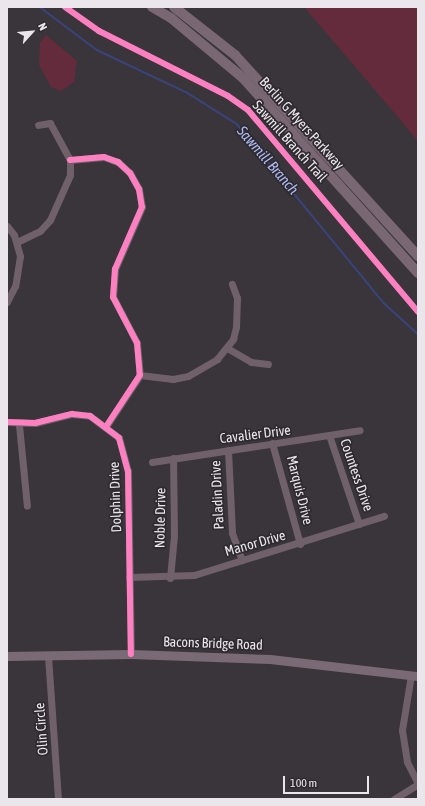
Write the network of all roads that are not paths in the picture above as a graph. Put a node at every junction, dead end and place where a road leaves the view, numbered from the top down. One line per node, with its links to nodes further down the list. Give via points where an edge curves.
1 (152, 7): 8 (main road, Berlin G Myers Parkway, via 170,18 243,78)
2 (174, 7): 7 (main road, Berlin G Myers Parkway, via 235,55)
3 (38, 125): 4 (street, via 50,123)
4 (70, 160): 6 (street, via 67,187 50,220 40,231); 13 (street, via 104,157 118,162 130,173 140,189 142,207 115,269 113,297 137,343)
5 (7, 226): 6 (street)
6 (17, 242): 10 (street, via 19,270)
7 (418, 256)
8 (418, 273)
9 (232, 284): 11 (street, via 238,312)
10 (7, 302)
11 (227, 348): 12 (street, via 250,362); 13 (street, via 213,362 188,376 173,379)
12 (268, 364)
13 (140, 375): 16 (street)
14 (7, 422): 15 (street, Dolphin Drive)
15 (19, 425): 16 (street, Dolphin Drive, via 72,414 90,416); 23 (street)
16 (107, 425): 28 (street, Dolphin Drive, via 119,438 126,454)
17 (360, 430): 18 (street, Cavalier Drive)
18 (329, 435): 19 (street, Cavalier Drive); 25 (street, Countess Drive)
19 (272, 443): 20 (street, Cavalier Drive); 26 (street, Marquis Drive)
20 (228, 450): 21 (street, Cavalier Drive); 27 (street, Paladin Drive, via 232,533)
21 (173, 458): 22 (street, Cavalier Drive); 29 (street, Noble Drive, via 174,536)
22 (152, 462)
23 (26, 506)
24 (384, 516): 25 (street, Manor Drive)
25 (360, 524): 26 (street, Manor Drive)
26 (300, 544): 27 (street, Manor Drive)
27 (242, 560): 29 (street, Manor Drive, via 194,575)
28 (129, 578): 29 (street, Manor Drive); 30 (street, Dolphin Drive)
29 (170, 578)
30 (131, 654): 32 (main road, Bacons Bridge Road); 33 (main road, Bacons Bridge Road, via 270,659)
31 (7, 656): 32 (main road, Bacons Bridge Road)
32 (48, 656): 35 (street, Olin Circle)
33 (415, 675): 34 (street, via 402,730 407,762)
34 (418, 784): 36 (street)
35 (58, 799)
36 (394, 799)

